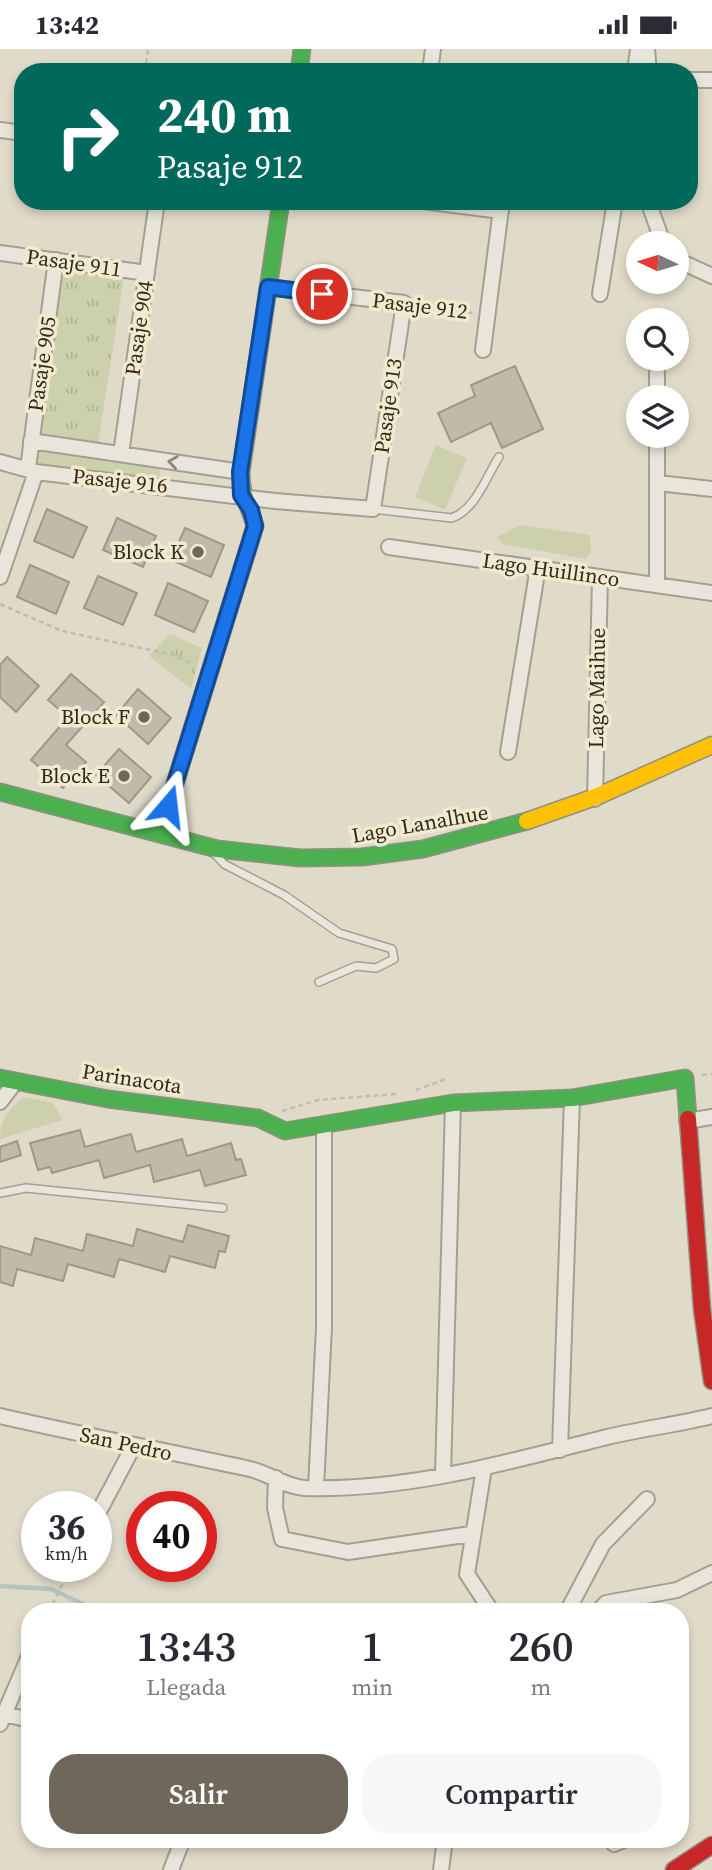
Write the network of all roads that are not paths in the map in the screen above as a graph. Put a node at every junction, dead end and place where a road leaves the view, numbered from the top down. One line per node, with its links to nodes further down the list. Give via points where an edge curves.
1 (156, 210): 10 (street, Pasaje 904)
2 (280, 210): 12 (main road)
3 (501, 210): 15 (street)
4 (614, 210): 13 (street)
5 (651, 210): 6 (street)
6 (659, 231)
7 (0, 253): 8 (street, Pasaje 911)
8 (56, 260): 10 (street, Pasaje 911); 18 (street, Pasaje 905)
9 (690, 266): 11 (street)
10 (147, 273): 20 (street, Pasaje 904)
11 (712, 275)
12 (268, 287): 14 (street, Pasaje 912); 24 (main road)
13 (600, 294)
14 (404, 303): 28 (street, Pasaje 913)
15 (483, 350)
16 (657, 373): 17 (street)
17 (657, 385)
18 (32, 442): 20 (street, Pasaje 916); 23 (street, Pasaje 905)
19 (657, 448): 25 (street)
20 (121, 454): 24 (street, Pasaje 916, one-way to 20)
21 (499, 457): 28 (lane, via 461,515 452,518)
22 (0, 463): 23 (street, Pasaje 916)
23 (32, 470): 27 (street, Pasaje 916); 31 (street, Pasaje 905)
24 (240, 472): 27 (main road)
25 (658, 482): 26 (street); 33 (street)
26 (712, 489)
27 (241, 495): 28 (street, Pasaje 916); 39 (main road, via 255,526)
28 (373, 509)
29 (389, 547): 30 (street, Lago Huillinco)
30 (538, 567): 32 (street, Lago Huillinco); 36 (street)
31 (0, 577)
32 (600, 577): 33 (street, Lago Huillinco); 38 (street, Lago Maihue)
33 (657, 585): 34 (street, Lago Huillinco)
34 (712, 593)
35 (712, 745): 38 (main road, Lago Lanalhue)
36 (508, 752)
37 (0, 792): 39 (main road, Lago Lanalhue)
38 (595, 799): 40 (main road, Lago Lanalhue, via 512,829 392,854 298,858)
39 (160, 832): 40 (main road, Lago Lanalhue)
40 (208, 847): 41 (lane, via 224,864 284,895 339,933 392,949 394,959 376,968 356,966)
41 (319, 982)
42 (8, 1079): 44 (street); 48 (main road, Parinacota, via 108,1099 258,1118 285,1131)
43 (572, 1098): 45 (main road, Parinacota); 47 (main road, Parinacota, via 685,1078); 55 (street)
44 (0, 1102)
45 (453, 1103): 48 (main road, Parinacota); 57 (street)
46 (712, 1117): 47 (street)
47 (687, 1121): 51 (main road)
48 (324, 1127): 59 (street, via 324,1327)
49 (0, 1193): 50 (lane, via 26,1188)
50 (223, 1208)
51 (712, 1381)
52 (0, 1416): 54 (street, San Pedro)
53 (712, 1416): 55 (street, San Pedro)
54 (133, 1447): 58 (street, San Pedro); 60 (street)
55 (560, 1450): 56 (street, San Pedro)
56 (484, 1468): 57 (street, San Pedro); 62 (street)
57 (443, 1475): 59 (street, San Pedro, via 398,1483)
58 (276, 1478): 59 (street, San Pedro, via 301,1488); 62 (street, via 275,1509 282,1539 348,1552)
59 (316, 1487)
60 (110, 1491)
61 (647, 1499): 65 (street, via 603,1544)
62 (471, 1534): 64 (street, via 467,1574)
63 (712, 1573): 66 (street, via 677,1590)
64 (486, 1603)
65 (572, 1603)
66 (606, 1603)
67 (21, 1674): 68 (street)
68 (2, 1717): 69 (street)
69 (21, 1719)
70 (712, 1845): 75 (main road)
71 (180, 1848): 73 (street)
72 (444, 1848): 74 (street)
73 (171, 1870)
74 (441, 1870)
75 (674, 1870)

